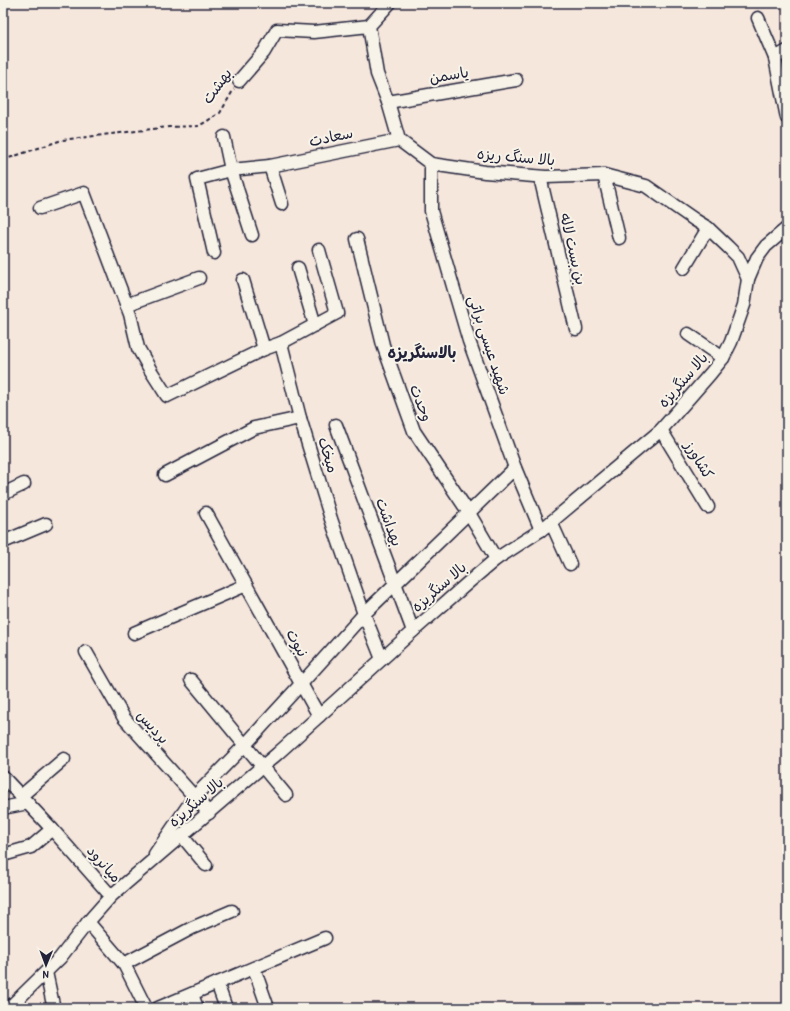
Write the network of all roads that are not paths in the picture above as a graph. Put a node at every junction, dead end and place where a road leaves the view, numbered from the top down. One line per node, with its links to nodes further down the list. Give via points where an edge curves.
1 (390, 3): 3 (street)
2 (758, 18): 5 (street)
3 (369, 26): 7 (street, بهشت, via 314,32 277,30 264,52); 8 (street, via 377,74)
4 (787, 51): 5 (street)
5 (775, 58): 9 (street)
6 (516, 80): 8 (street, یاسمن)
7 (239, 81)
8 (388, 102): 11 (street)
9 (787, 118)
10 (224, 137): 14 (street)
11 (399, 140): 12 (street, بالا سنگ ریزه); 13 (street, سعادت)
12 (431, 164): 16 (street, بالا سنگ ریزه); 41 (street, شهید عیسی براتی, via 431,211 469,341)
13 (270, 166): 14 (street, سعادت); 17 (street)
14 (231, 170): 21 (street); 25 (street, سعادت, via 197,179)
15 (604, 175): 16 (street, بالا سنگ ریزه); 19 (street, بالا سنگ ریزه, via 646,186); 22 (street)
16 (540, 177): 33 (street, بن بست لاله)
17 (282, 204)
18 (40, 208): 31 (street, via 84,193)
19 (708, 228): 27 (street); 29 (street, بالا سنگ ریزه, via 738,258)
20 (787, 228): 29 (street, بالا سنگریزه, via 766,246 757,258)
21 (252, 235)
22 (619, 238)
23 (358, 239): 47 (street, وحدت, via 383,345 414,431)
24 (319, 250): 32 (street, via 337,313)
25 (214, 253)
26 (298, 268): 32 (street)
27 (684, 268)
28 (199, 278): 31 (street)
29 (748, 279): 37 (street, بالا سنگریزه, via 744,306)
30 (243, 280): 36 (street)
31 (126, 305): 36 (street, via 138,348 167,396)
32 (315, 325): 35 (street)
33 (576, 329)
34 (688, 334): 37 (street)
35 (282, 343): 36 (street); 38 (street, میخک)
36 (264, 349)
37 (723, 358): 40 (street, بالا سنگریزه)
38 (300, 418): 42 (street, via 254,428); 56 (street, میخک)
39 (336, 425): 54 (street, بهداشت)
40 (661, 430): 45 (street, کشاورز); 48 (street, بالا سنگریزه)
41 (515, 468): 47 (street); 50 (street, شهید عیسی براتی)
42 (165, 475)
43 (24, 484): 44 (street)
44 (3, 494)
45 (708, 508)
46 (206, 513): 55 (street, نبوت)
47 (468, 513): 52 (street, وحدت); 54 (street)
48 (551, 522): 50 (street, بالا سنگریزه); 53 (street)
49 (46, 524): 51 (street)
50 (541, 530): 52 (street, بالا سنگریزه)
51 (3, 542)
52 (496, 559): 57 (street, بالا سنگریزه)
53 (570, 564)
54 (395, 583): 56 (street); 57 (street, بهداشت)
55 (246, 585): 58 (street); 62 (street, نبوت)
56 (364, 614): 60 (street, میخک); 62 (street)
57 (413, 631): 60 (street, بالا سنگریزه)
58 (134, 633)
59 (86, 652): 69 (street, پردیس, via 124,718)
60 (382, 659): 63 (street, بالا سنگریزه)
61 (191, 680): 64 (street)
62 (301, 684): 63 (street, نبوت); 64 (street)
63 (319, 716): 66 (street, بالا سنگریزه)
64 (245, 745): 66 (street); 69 (street)
65 (64, 760): 70 (street)
66 (262, 767): 68 (street); 72 (street, بالا سنگریزه)
67 (3, 777): 70 (street, میانرود)
68 (286, 795)
69 (194, 797): 72 (street, پردیس); 77 (street)
70 (24, 800): 71 (street); 73 (street, میانرود)
71 (3, 808)
72 (209, 813): 74 (street, بالا سنگریزه)
73 (52, 828): 75 (street, via 31,847); 78 (street, میانرود)
74 (182, 836): 76 (street); 77 (street, بالا سنگریزه)
75 (3, 855)
76 (206, 865)
77 (146, 866): 78 (street, بالا سنگریزه)
78 (111, 896): 80 (street, میانرود)
79 (232, 910): 82 (street)
80 (88, 922): 82 (street); 84 (street, میانرود)
81 (325, 938): 83 (street)
82 (124, 964): 89 (street)
83 (254, 968): 85 (street); 93 (street)
84 (46, 972): 87 (street, میانرود); 88 (street)
85 (217, 983): 86 (street); 92 (street)
86 (192, 994): 90 (street); 91 (street)
87 (9, 1008)
88 (54, 1008)
89 (146, 1008)
90 (158, 1008)
91 (197, 1008)
92 (226, 1008)
93 (268, 1008)

